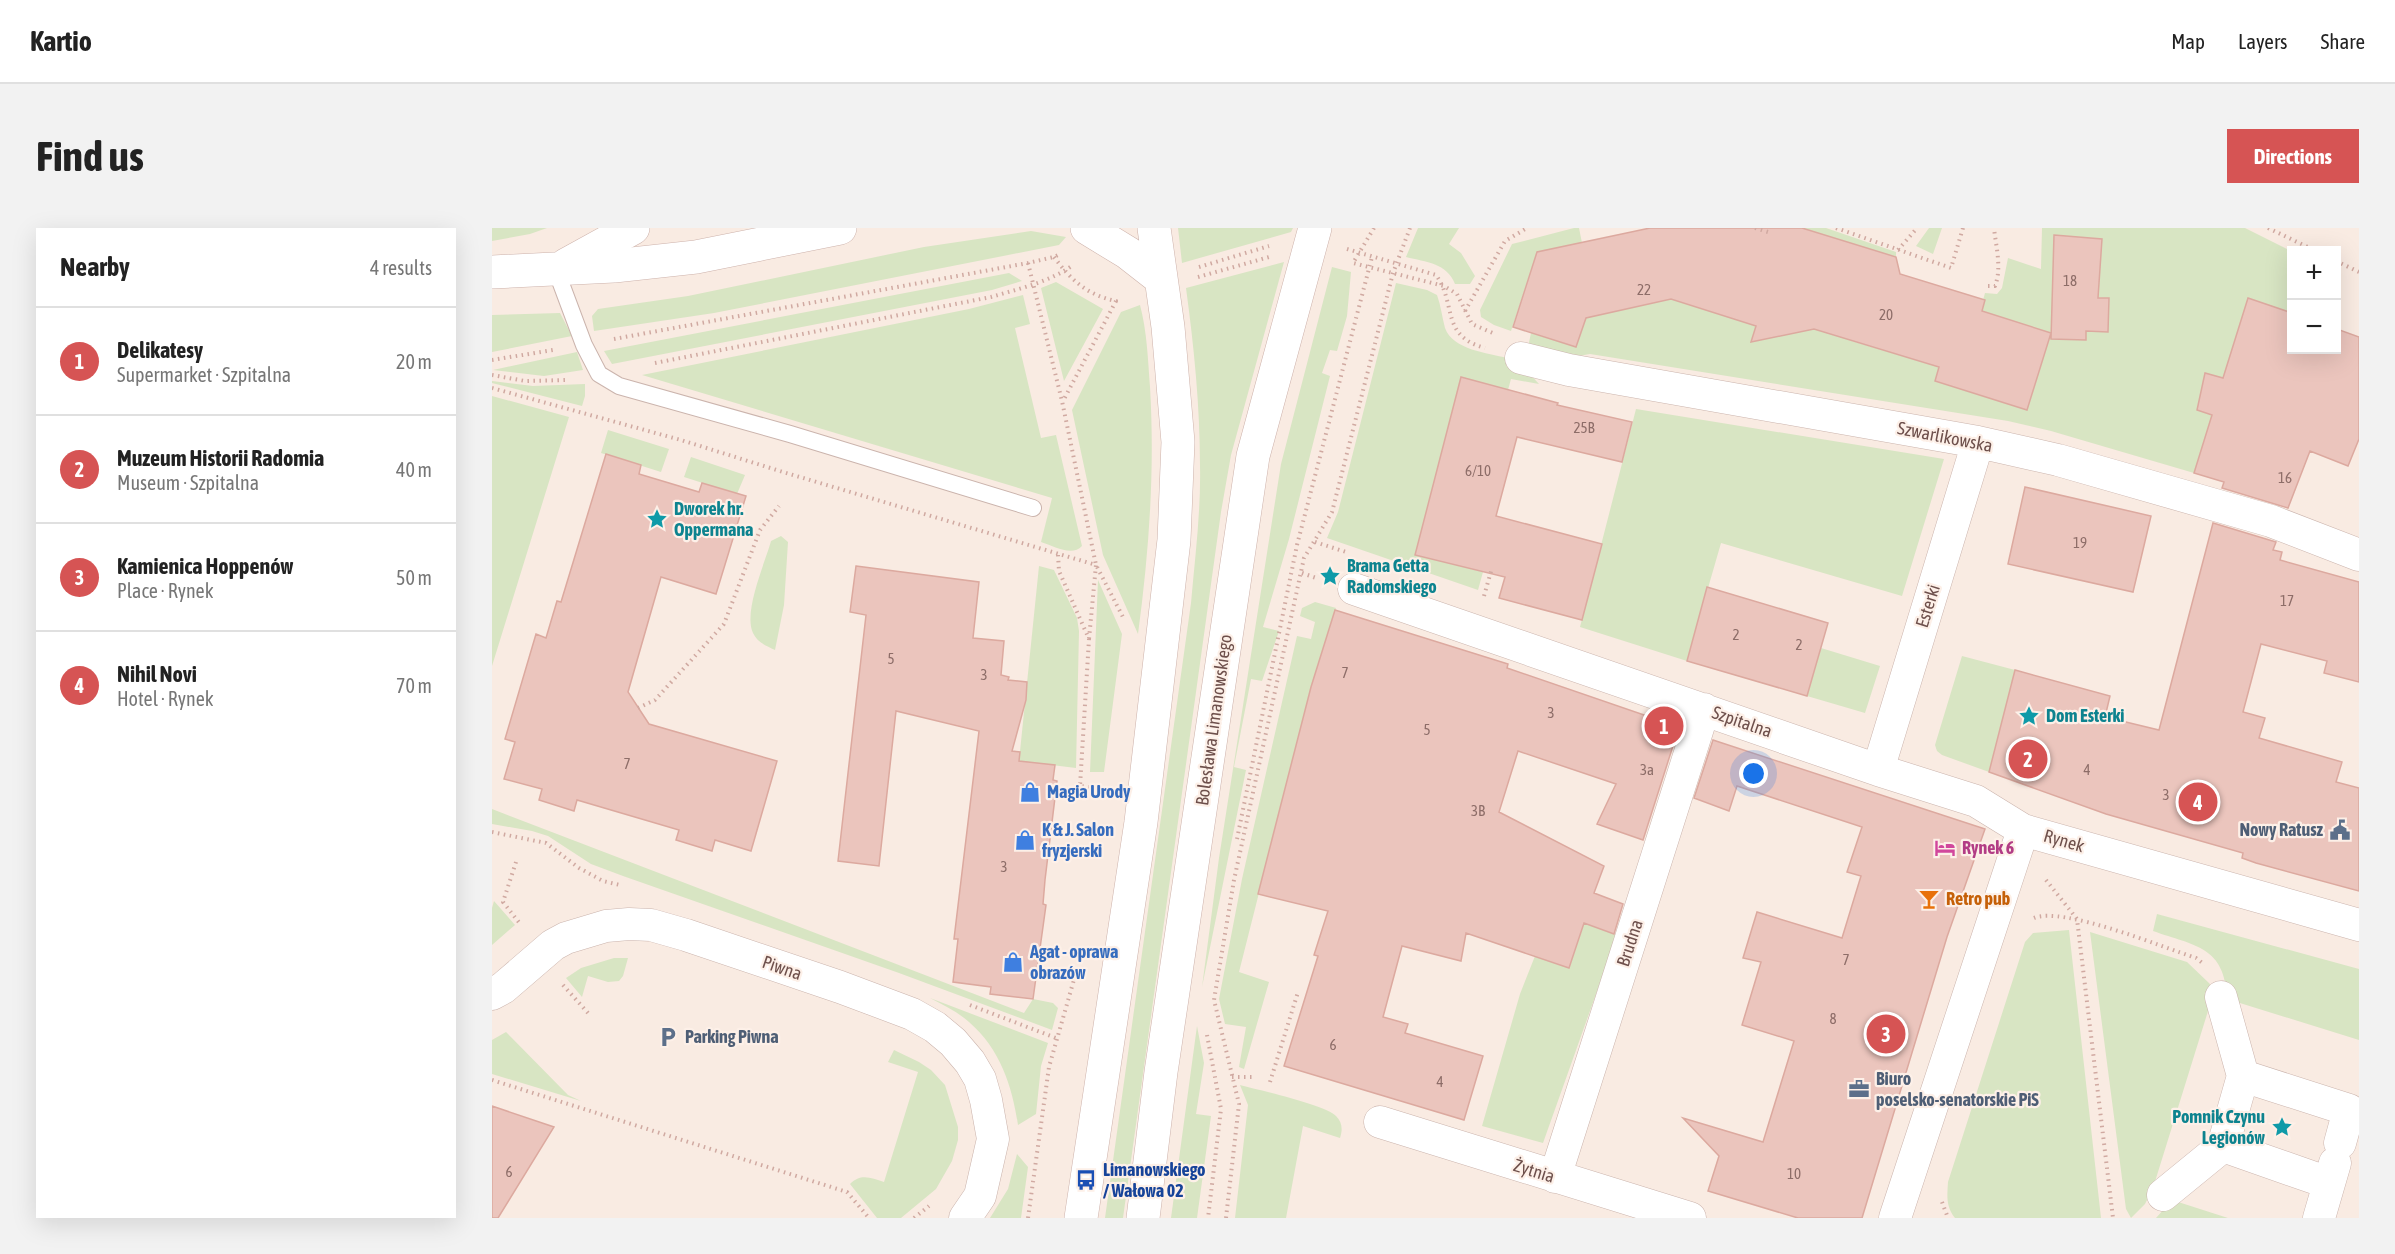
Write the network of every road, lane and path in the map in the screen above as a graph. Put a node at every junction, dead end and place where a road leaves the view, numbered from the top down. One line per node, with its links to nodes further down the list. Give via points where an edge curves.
1 (633, 228): 23 (main road)
2 (840, 228): 23 (main road, via 696,257)
3 (1154, 228): 28 (main road)
4 (1315, 228): 81 (main road, Bolesława Limanowskiego, via 1253,456)
5 (1374, 228): 22 (path, via 1353,263)
6 (1410, 228): 27 (path)
7 (1527, 228): 32 (path, via 1505,241)
8 (1755, 228): 15 (path)
9 (1836, 228): 17 (path)
10 (1917, 228): 17 (path)
11 (1963, 228): 17 (path, via 1951,268)
12 (1994, 228): 31 (path, via 1998,279 1995,286)
13 (2268, 228): 16 (path)
14 (1089, 229): 24 (path, via 1076,263); 28 (main road)
15 (1768, 232)
16 (2306, 246)
17 (1898, 250)
18 (1273, 255): 29 (path)
19 (1372, 256): 22 (path)
20 (1028, 263): 24 (path, via 1054,257); 30 (path); 33 (path)
21 (2341, 263): 26 (path)
22 (1368, 268): 27 (path); 55 (path, via 1297,545)
23 (556, 270): 25 (main road); 33 (lane)
24 (1065, 271): 30 (path); 39 (path, via 1075,283 1116,301)
25 (492, 272)
26 (2359, 272)
27 (1393, 273): 32 (path, via 1444,286 1457,294); 66 (path, via 1332,512 1305,558 1234,880 1214,1000)
28 (1160, 278): 80 (main road, via 1178,442 1174,540 1141,822)
29 (1195, 278)
30 (1033, 284): 36 (path, via 990,297); 39 (path)
31 (1988, 286)
32 (1465, 312): 34 (path, via 1472,324 1517,342 1526,352)
33 (584, 345): 35 (path); 36 (lane)
34 (1521, 358): 40 (street, Szwarlikowska, via 1569,370)
35 (492, 360)
36 (599, 374): 37 (path, via 558,382); 42 (lane, via 619,386)
37 (492, 375)
38 (492, 388): 43 (path, via 681,440)
39 (1062, 401): 45 (path)
40 (1978, 442): 44 (street, Szwarlikowska, via 2058,460 2271,521); 51 (street, Esterki)
41 (779, 506): 49 (path, via 760,530 724,624 655,700)
42 (1033, 508)
43 (1058, 555): 45 (path); 48 (path, via 1059,571)
44 (2359, 555)
45 (1096, 565): 47 (path); 48 (path)
46 (1354, 589): 50 (street, Szpitalna)
47 (1125, 621)
48 (1089, 639): 52 (path, via 1080,786 1109,789)
49 (638, 708)
50 (1704, 709): 51 (street, Szpitalna); 73 (street, Brudna)
51 (1878, 770): 53 (street, Szpitalna, via 1976,801)
52 (1107, 801)
53 (2023, 830): 57 (path, via 2047,882); 58 (street, Rynek); 85 (street, Rynek)
54 (516, 862): 59 (path, via 503,902)
55 (1221, 919)
56 (2031, 919): 57 (path, via 2051,915)
57 (2077, 919): 63 (path, via 2196,958 2217,977); 87 (path)
58 (2359, 925)
59 (522, 927)
60 (1080, 960): 79 (path, via 1049,1067)
61 (1298, 992): 69 (path)
62 (492, 994): 78 (street, Piwna, via 553,945 579,933 606,926 651,925 912,1014 953,1042 980,1079 993,1139 980,1196)
63 (2221, 997): 65 (street)
64 (1205, 1026): 82 (path, via 1221,1109)
65 (2243, 1076): 71 (street); 72 (street, via 2349,1110)
66 (1232, 1077): 67 (path); 83 (path, via 1239,1104)
67 (1254, 1077)
68 (492, 1080): 77 (path, via 847,1192)
69 (1270, 1082)
70 (1380, 1122): 73 (street, Żytnia)
71 (2223, 1146): 74 (street); 76 (street)
72 (2350, 1146): 74 (street)
73 (1555, 1177): 84 (street, Żytnia)
74 (2329, 1183): 88 (street)
75 (1941, 1193): 86 (path)
76 (2163, 1195)
77 (869, 1218)
78 (965, 1218)
79 (1028, 1218)
80 (1081, 1218)
81 (1143, 1218)
82 (1208, 1218)
83 (1226, 1218)
84 (1690, 1218)
85 (1895, 1218)
86 (1948, 1218)
87 (2113, 1218)
88 (2319, 1218)

